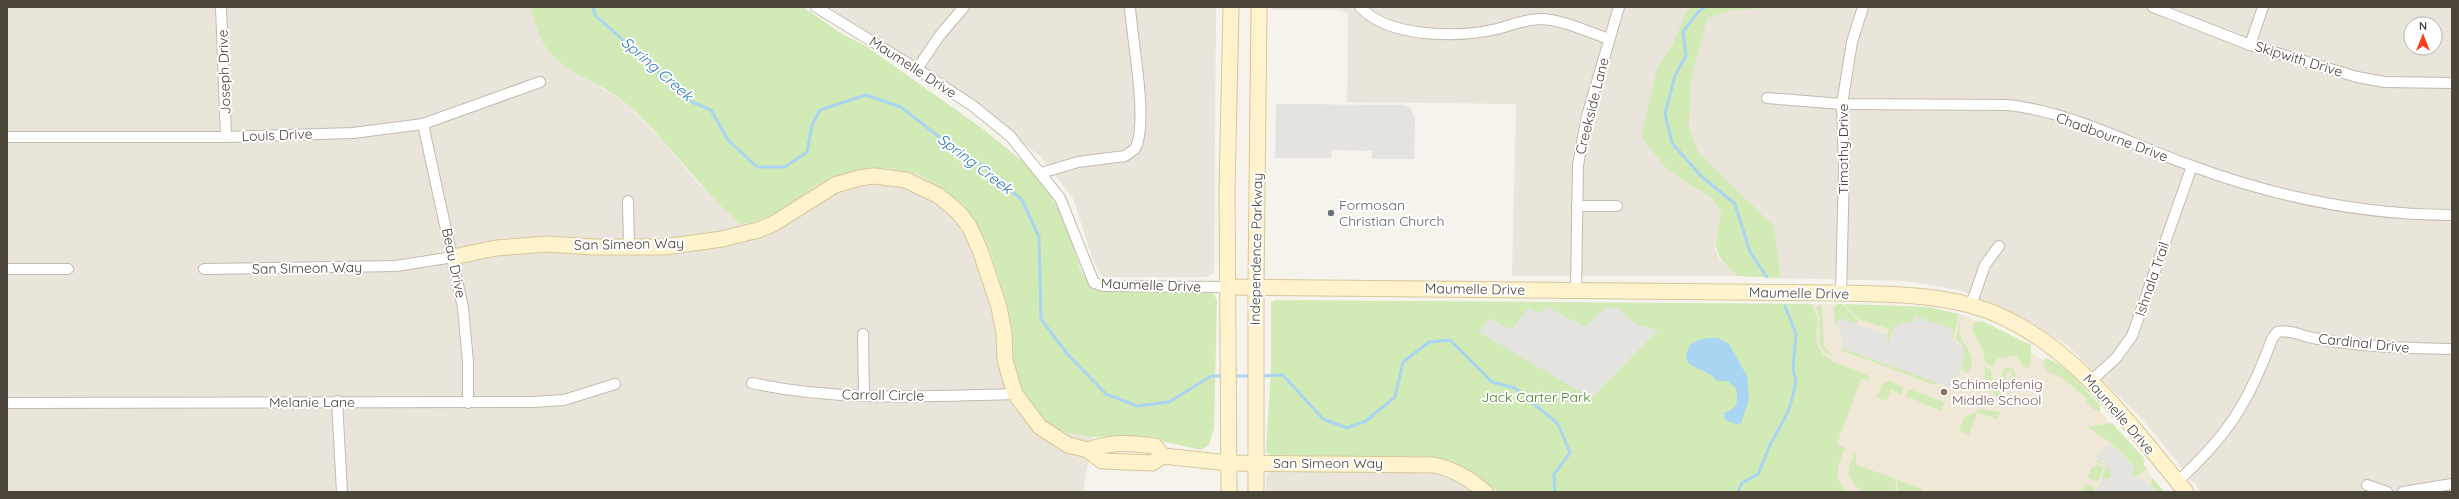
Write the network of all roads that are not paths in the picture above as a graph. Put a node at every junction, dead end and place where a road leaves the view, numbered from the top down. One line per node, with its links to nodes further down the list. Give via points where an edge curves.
1 (221, 7): 21 (street, Joseph Drive)
2 (816, 7): 14 (street, Maumelle Drive)
3 (964, 7): 14 (street, via 940,34)
4 (1130, 7): 23 (street, via 1138,78 1140,133 1135,149 1125,156 1078,162)
5 (1230, 7): 34 (street, Independence Parkway)
6 (1259, 7): 35 (street, Independence Parkway)
7 (1360, 7): 12 (street, via 1366,14 1386,23 1425,33 1467,33 1542,19)
8 (1619, 7): 12 (street, Creekside Lane)
9 (1863, 7): 18 (street, Timothy Drive, via 1852,42)
10 (2153, 7): 13 (street, Skipwith Drive)
11 (2263, 7): 13 (street)
12 (1609, 38): 25 (street, Creekside Lane, via 1582,138 1578,165)
13 (2250, 45): 16 (street, Skipwith Drive, via 2371,80)
14 (916, 69): 23 (street, Maumelle Drive, via 997,125 1022,149)
15 (540, 82): 19 (street, Louis Drive)
16 (2452, 83)
17 (1767, 98): 18 (street, Chadbourne Drive)
18 (1842, 104): 22 (street, Chadbourne Drive, via 2008,104 2028,107); 37 (street, Timothy Drive, via 1844,170)
19 (423, 124): 21 (street, Louis Drive, via 353,133); 30 (street, Beau Drive)
20 (7, 137): 21 (street, Louis Drive)
21 (226, 137)
22 (2192, 166): 27 (street, Chadbourne Drive, via 2254,187 2311,201 2363,210); 41 (street, Ishnala Trail, via 2132,336 2116,358)
23 (1041, 173): 34 (street, Maumelle Drive, via 1060,198 1094,283 1104,286)
24 (628, 201): 29 (street)
25 (1577, 206): 26 (street); 36 (street, Creekside Lane)
26 (1617, 206)
27 (2452, 214)
28 (1999, 246): 38 (street, via 1985,265)
29 (629, 247): 30 (street, San Simeon Way, via 547,244 496,248); 44 (street, San Simeon Way, via 664,247 758,230 782,218 824,190 860,178 889,177 911,182 939,196 958,212 969,226 999,307 1004,333 1005,360)
30 (454, 257): 33 (street, San Simeon Way, via 382,266); 48 (street, Beau Drive, via 463,308 468,362)
31 (7, 269): 32 (street)
32 (68, 269)
33 (204, 269)
34 (1228, 287): 35 (street, Maumelle Drive); 49 (street, Independence Parkway)
35 (1256, 288): 36 (street, Maumelle Drive); 50 (street, Independence Parkway)
36 (1576, 290): 37 (street, Maumelle Drive)
37 (1841, 293): 38 (street, Maumelle Drive, via 1921,296)
38 (1971, 305): 41 (street, Maumelle Drive, via 2023,328)
39 (863, 334): 45 (street)
40 (2452, 349): 53 (street, Cardinal Drive, via 2363,345 2277,332 2247,399 2231,426)
41 (2092, 380): 53 (street, Maumelle Drive)
42 (752, 383): 45 (street, Carroll Circle, via 794,391)
43 (615, 384): 48 (street, Melanie Lane, via 564,400)
44 (1016, 394): 45 (street, Carroll Circle); 49 (street, San Simeon Way, via 1040,427 1068,445 1088,450 1107,443 1131,443 1155,446 1163,456)
45 (864, 395)
46 (337, 401): 47 (street, Melanie Lane); 48 (street, Melanie Lane); 54 (street)
47 (7, 403)
48 (468, 403)
49 (1229, 463): 50 (street, San Simeon Way); 55 (street, Independence Parkway)
50 (1256, 463): 56 (street, Independence Parkway); 57 (street, San Simeon Way, via 1434,464 1462,474)
51 (2452, 484): 59 (street)
52 (2367, 485): 58 (street)
53 (2182, 487)
54 (342, 492)
55 (1229, 492)
56 (1256, 492)
57 (1485, 492)
58 (2387, 492)
59 (2403, 492)

